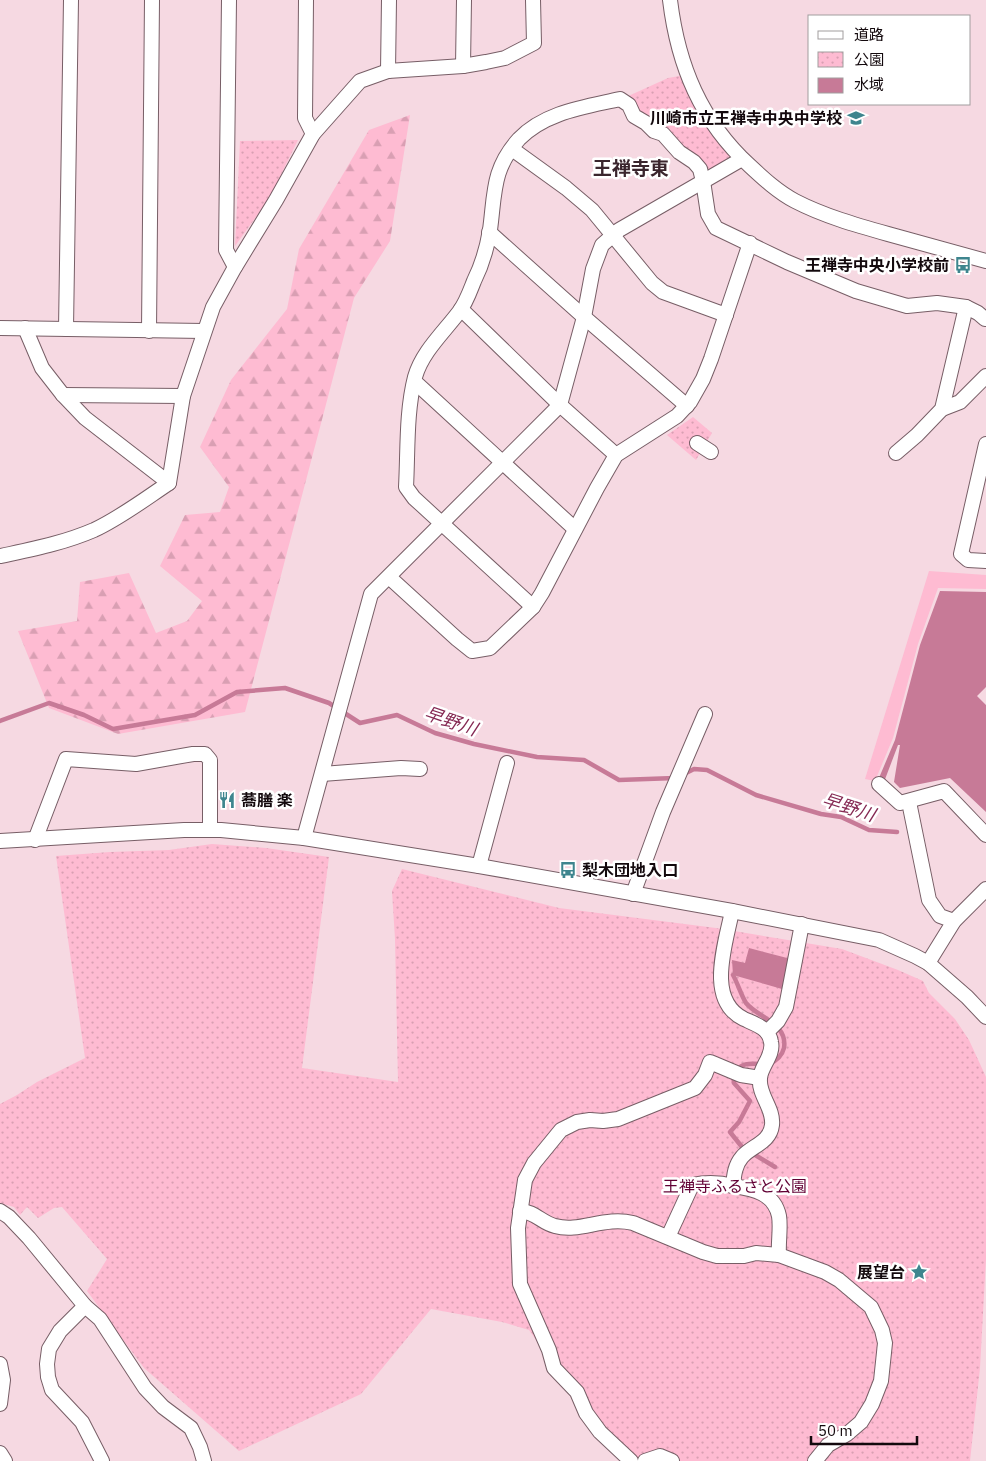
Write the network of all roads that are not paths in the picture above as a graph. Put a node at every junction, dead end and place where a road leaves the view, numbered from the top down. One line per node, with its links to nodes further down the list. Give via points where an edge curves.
1 (71, 0): 27 (street)
2 (152, 0): 28 (street)
3 (229, 0): 19 (street, via 226,250)
4 (306, 0): 11 (street, via 305,118)
5 (389, 0): 10 (street)
6 (464, 0): 9 (street)
7 (533, 0): 9 (street, via 534,43 504,58)
8 (670, 0): 13 (street, via 673,24 687,73 708,119)
9 (463, 66): 10 (street)
10 (388, 71): 11 (street, via 360,81)
11 (313, 134): 19 (street)
12 (512, 149): 14 (street, via 520,138 547,119 566,111 620,99 629,105 634,116 663,134 679,152 694,162); 15 (street, via 502,162 494,186); 16 (street, via 566,188)
13 (742, 159): 14 (street); 18 (street, via 767,182 825,214)
14 (703, 181): 16 (street); 17 (street, via 708,214 716,228)
15 (489, 232): 21 (street, via 484,257); 23 (street)
16 (614, 235): 22 (street, via 663,292); 23 (street, via 602,245 593,268)
17 (750, 243): 20 (street, via 856,291 907,306 937,303); 22 (street)
18 (986, 261)
19 (235, 267): 29 (street)
20 (966, 308): 24 (street); 36 (street)
21 (461, 310): 31 (street, via 428,352); 34 (street)
22 (726, 315): 35 (street, via 703,379)
23 (584, 317): 34 (street); 35 (street)
24 (985, 319)
25 (0, 328): 26 (street)
26 (25, 328): 27 (street); 32 (street, via 42,368)
27 (66, 329): 28 (street)
28 (149, 331): 29 (street)
29 (204, 331): 33 (street)
30 (986, 376): 36 (street, via 960,402)
31 (415, 382): 42 (street); 44 (street, via 410,402 406,487)
32 (63, 395): 33 (street); 43 (street, via 85,418)
33 (183, 396): 43 (street)
34 (560, 406): 41 (street); 42 (street)
35 (686, 406): 41 (street, via 677,416)
36 (942, 409): 40 (street)
37 (698, 443): 39 (street)
38 (986, 444): 47 (street, via 960,554 968,560)
39 (710, 452)
40 (896, 453)
41 (616, 455): 45 (street)
42 (503, 462): 44 (street); 45 (street)
43 (169, 483): 46 (street, via 94,529 57,543)
44 (442, 522): 48 (street); 49 (street)
45 (575, 529): 49 (street)
46 (1, 556)
47 (986, 560)
48 (389, 577): 49 (street, via 472,651 490,648); 53 (street, via 371,594)
49 (533, 607)
50 (706, 714): 63 (street, via 663,812)
51 (507, 762): 61 (street)
52 (420, 769): 53 (street)
53 (322, 774): 58 (street)
54 (879, 784): 55 (street, via 900,803)
55 (909, 802): 57 (street, via 944,791); 65 (street, via 930,900 940,916)
56 (210, 830): 58 (street); 59 (street); 59 (street, via 210,760 205,754 136,764 66,759)
57 (986, 835)
58 (304, 838): 61 (street)
59 (35, 840): 60 (street)
60 (0, 841)
61 (479, 866): 63 (street)
62 (986, 889): 65 (street)
63 (633, 894): 64 (street)
64 (732, 911): 66 (street); 69 (street, via 720,972 725,999 741,1018 763,1029)
65 (954, 922): 67 (street)
66 (802, 924): 67 (street, via 878,940); 69 (street, via 786,1007)
67 (928, 963): 68 (street)
68 (986, 1017)
69 (772, 1027): 70 (street, via 769,1035 772,1045)
70 (763, 1069): 71 (street, via 772,1126 765,1139 736,1166); 73 (street, via 741,1074 710,1062 695,1088 618,1119 577,1122 561,1130 524,1180)
71 (733, 1186): 74 (street, via 720,1182 692,1186); 75 (street, via 766,1194 774,1203 779,1216)
72 (0, 1211): 76 (street, via 29,1238)
73 (520, 1211): 74 (street, via 528,1211 554,1226 571,1228 622,1220); 83 (street, via 520,1284 554,1368 577,1392 586,1413 600,1432)
74 (668, 1237): 75 (street, via 717,1256 744,1256 756,1252)
75 (779, 1255): 86 (street, via 839,1280 871,1307 885,1344 881,1381 872,1404 861,1422 828,1445)
76 (85, 1306): 81 (street, via 60,1331 49,1349 48,1377 52,1390 82,1422); 82 (street, via 100,1319 145,1388 163,1407 191,1428)
77 (0, 1364): 78 (street, via 3,1380)
78 (0, 1404)
79 (0, 1453): 80 (street)
80 (5, 1461)
81 (102, 1461)
82 (204, 1461)
83 (631, 1461)
84 (645, 1461): 85 (street, via 660,1456)
85 (672, 1461)
86 (816, 1461)

